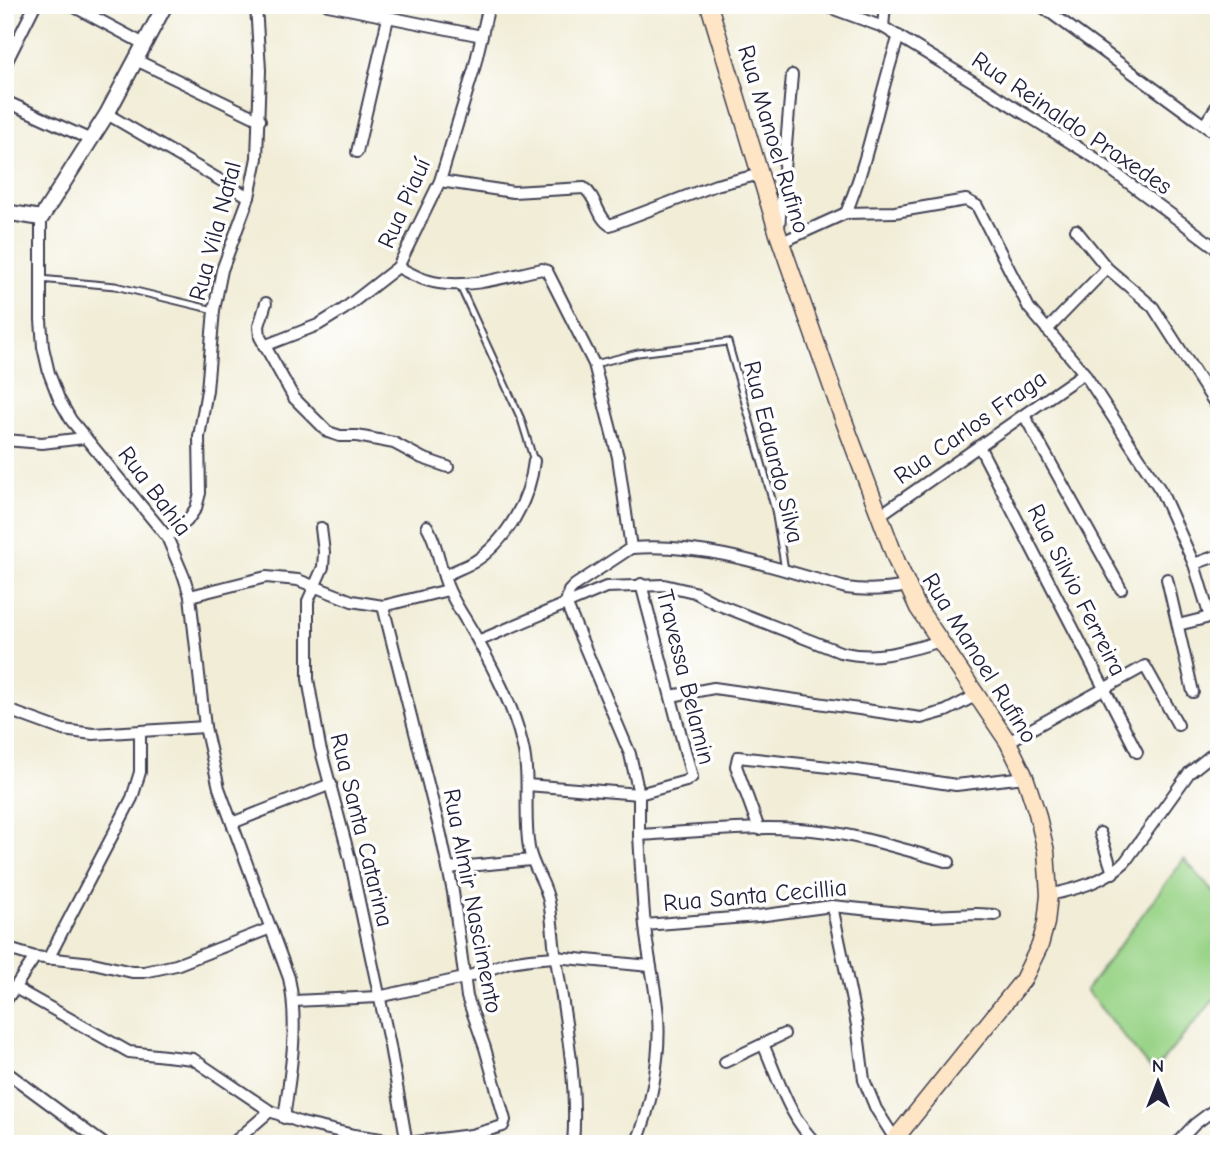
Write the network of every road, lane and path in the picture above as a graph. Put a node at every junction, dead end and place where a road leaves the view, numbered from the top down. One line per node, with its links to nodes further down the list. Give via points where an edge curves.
1 (35, 5): 17 (street)
2 (71, 5): 15 (street)
3 (165, 5): 15 (street)
4 (256, 5): 22 (street, Rua Vila Natal)
5 (328, 5): 11 (street)
6 (489, 5): 13 (street, Rua Piauí)
7 (709, 5): 27 (main road, Rua Manoel Rufino)
8 (885, 5): 12 (street)
9 (1041, 5): 23 (street)
10 (831, 7): 12 (street, Rua Reinaldo Praxedes)
11 (388, 18): 13 (street); 26 (street)
12 (883, 27): 14 (street, Rua Reinaldo Praxedes)
13 (482, 36): 28 (street, Rua Piauí)
14 (899, 36): 31 (street); 35 (street, Rua Reinaldo Praxedes, via 1095,158)
15 (145, 44): 16 (street)
16 (136, 60): 21 (street); 22 (street)
17 (5, 65)
18 (792, 75): 34 (street)
19 (5, 101): 25 (street)
20 (1219, 103): 23 (street)
21 (107, 114): 25 (street); 29 (street)
22 (260, 120): 29 (street, Rua Vila Natal)
23 (1204, 125): 24 (street)
24 (1219, 136)
25 (92, 140): 32 (street)
26 (357, 152)
27 (761, 174): 28 (street, via 716,185 610,225 584,188 513,192); 34 (main road, Rua Manoel Rufino)
28 (440, 181): 36 (street, Rua Piauí)
29 (250, 197): 41 (street, Rua Vila Natal, via 222,270)
30 (5, 212): 32 (street)
31 (846, 213): 34 (street); 42 (street, via 972,202 982,212 1029,308)
32 (41, 218): 38 (street, Rua Bahia)
33 (1076, 230): 37 (street)
34 (780, 238): 53 (main road, Rua Manoel Rufino)
35 (1218, 250)
36 (398, 267): 39 (street, via 430,281); 43 (street, Rua Piauí, via 318,325)
37 (1107, 268): 42 (street); 46 (street, via 1153,307)
38 (40, 279): 41 (lane, via 115,286); 48 (street, Rua Bahia, via 49,373 59,399)
39 (459, 284): 44 (street, via 547,271); 51 (lane, via 521,419)
40 (266, 303): 43 (street, via 259,326)
41 (214, 310): 56 (street, Rua Vila Natal, via 199,437 200,493 187,521)
42 (1047, 330): 45 (street)
43 (264, 346): 52 (street, via 302,409 334,435 394,443)
44 (594, 364): 57 (street, via 618,457); 60 (lane, Rua Eduardo Silva, via 638,353 729,342 775,510)
45 (1084, 373): 47 (street, Rua Carlos Fraga); 59 (street, via 1161,491)
46 (1219, 410)
47 (1024, 415): 50 (street, Rua Carlos Fraga); 66 (street)
48 (84, 438): 49 (street, via 41,443); 56 (street, Rua Bahia)
49 (5, 440)
50 (979, 446): 53 (street, Rua Carlos Fraga); 74 (street, Rua Silvio Ferreira)
51 (534, 461): 61 (street, via 533,477 510,527 475,561)
52 (448, 467)
53 (880, 515): 65 (main road, Rua Manoel Rufino)
54 (427, 526): 61 (street)
55 (321, 528): 64 (street, Rua Santa Catarina, via 323,566)
56 (167, 537): 68 (street, Rua Bahia)
57 (631, 548): 60 (street, via 703,550); 69 (street, via 575,585)
58 (1219, 555): 59 (street)
59 (1194, 564): 71 (street, via 1209,614)
60 (785, 570): 65 (street, via 846,588)
61 (444, 576): 67 (street)
62 (1167, 579): 71 (street)
63 (641, 584): 69 (street, via 606,587); 73 (street, via 694,592 860,657); 76 (street, Travessa Belamin)
64 (316, 585): 68 (street, via 266,577); 70 (street, via 352,601); 86 (street, Rua Santa Catarina, via 308,601 308,679)
65 (907, 586): 73 (main road, Rua Manoel Rufino)
66 (1121, 589)
67 (449, 590): 70 (street); 72 (street)
68 (190, 596): 80 (street, Rua Bahia)
69 (566, 603): 72 (street); 88 (street, via 630,754)
70 (383, 606): 95 (street, Rua Almir Nascimento)
71 (1178, 625): 75 (street)
72 (478, 641): 87 (street, via 518,729)
73 (940, 642): 77 (main road, Rua Manoel Rufino)
74 (1104, 688): 79 (street, via 1145,666); 82 (street); 84 (street, Rua Silvio Ferreira)
75 (1193, 692)
76 (671, 696): 77 (street, via 714,688 922,718); 88 (street, Travessa Belamin, via 692,774 690,780)
77 (975, 696): 82 (main road, Rua Manoel Rufino)
78 (5, 709): 81 (street, via 63,730)
79 (1178, 725)
80 (205, 727): 81 (street); 89 (street, Rua Bahia, via 219,788)
81 (140, 733): 105 (street, via 140,772 132,797)
82 (1008, 742): 85 (main road, Rua Manoel Rufino)
83 (1219, 749): 96 (street, via 1189,773)
84 (1137, 752)
85 (1025, 777): 90 (street, via 947,785 738,757 736,766); 97 (main road, Rua Manoel Rufino, via 1046,851)
86 (331, 784): 89 (street); 109 (street, Rua Santa Catarina)
87 (527, 785): 88 (street); 93 (street)
88 (639, 794): 92 (street)
89 (233, 823): 101 (street, Rua Bahia)
90 (759, 829): 92 (street); 94 (street, via 829,832)
91 (1100, 833): 96 (street)
92 (639, 835): 100 (street)
93 (531, 860): 95 (street); 104 (street, via 549,902)
94 (949, 862)
95 (448, 868): 107 (street, Rua Almir Nascimento)
96 (1113, 873): 97 (street)
97 (1049, 895): 120 (main road, Rua Manoel Rufino, via 1040,945 1023,980)
98 (832, 906): 99 (street, Rua Santa Cecillia, via 930,916); 100 (street, Rua Santa Cecillia); 120 (street, via 864,1080)
99 (995, 915)
100 (645, 925): 106 (street)
101 (271, 928): 105 (street, via 176,965 144,972); 110 (street, Rua Bahia)
102 (5, 948): 103 (street)
103 (34, 957): 105 (street); 108 (street)
104 (555, 957): 106 (street); 107 (street, via 510,962); 124 (street, via 573,1067)
105 (48, 959)
106 (650, 966): 125 (street, via 658,1017 657,1058)
107 (464, 978): 109 (street); 119 (street, Rua Almir Nascimento, via 505,1120 503,1126)
108 (15, 988): 111 (street); 116 (street, via 129,1052 193,1059)
109 (379, 997): 110 (street); 121 (street, Rua Santa Catarina)
110 (294, 1001): 118 (street, Rua Bahia)
111 (5, 1002)
112 (784, 1034): 113 (street)
113 (764, 1044): 114 (street); 126 (street, via 796,1119)
114 (725, 1062)
115 (5, 1071): 122 (street)
116 (270, 1111): 118 (street); 123 (street)
117 (1216, 1113): 127 (street)
118 (284, 1118): 121 (street)
119 (471, 1139): 121 (street)
120 (893, 1141)
121 (408, 1143)
122 (104, 1144)
123 (232, 1144)
124 (573, 1144)
125 (636, 1144)
126 (817, 1144)
127 (1176, 1144)

